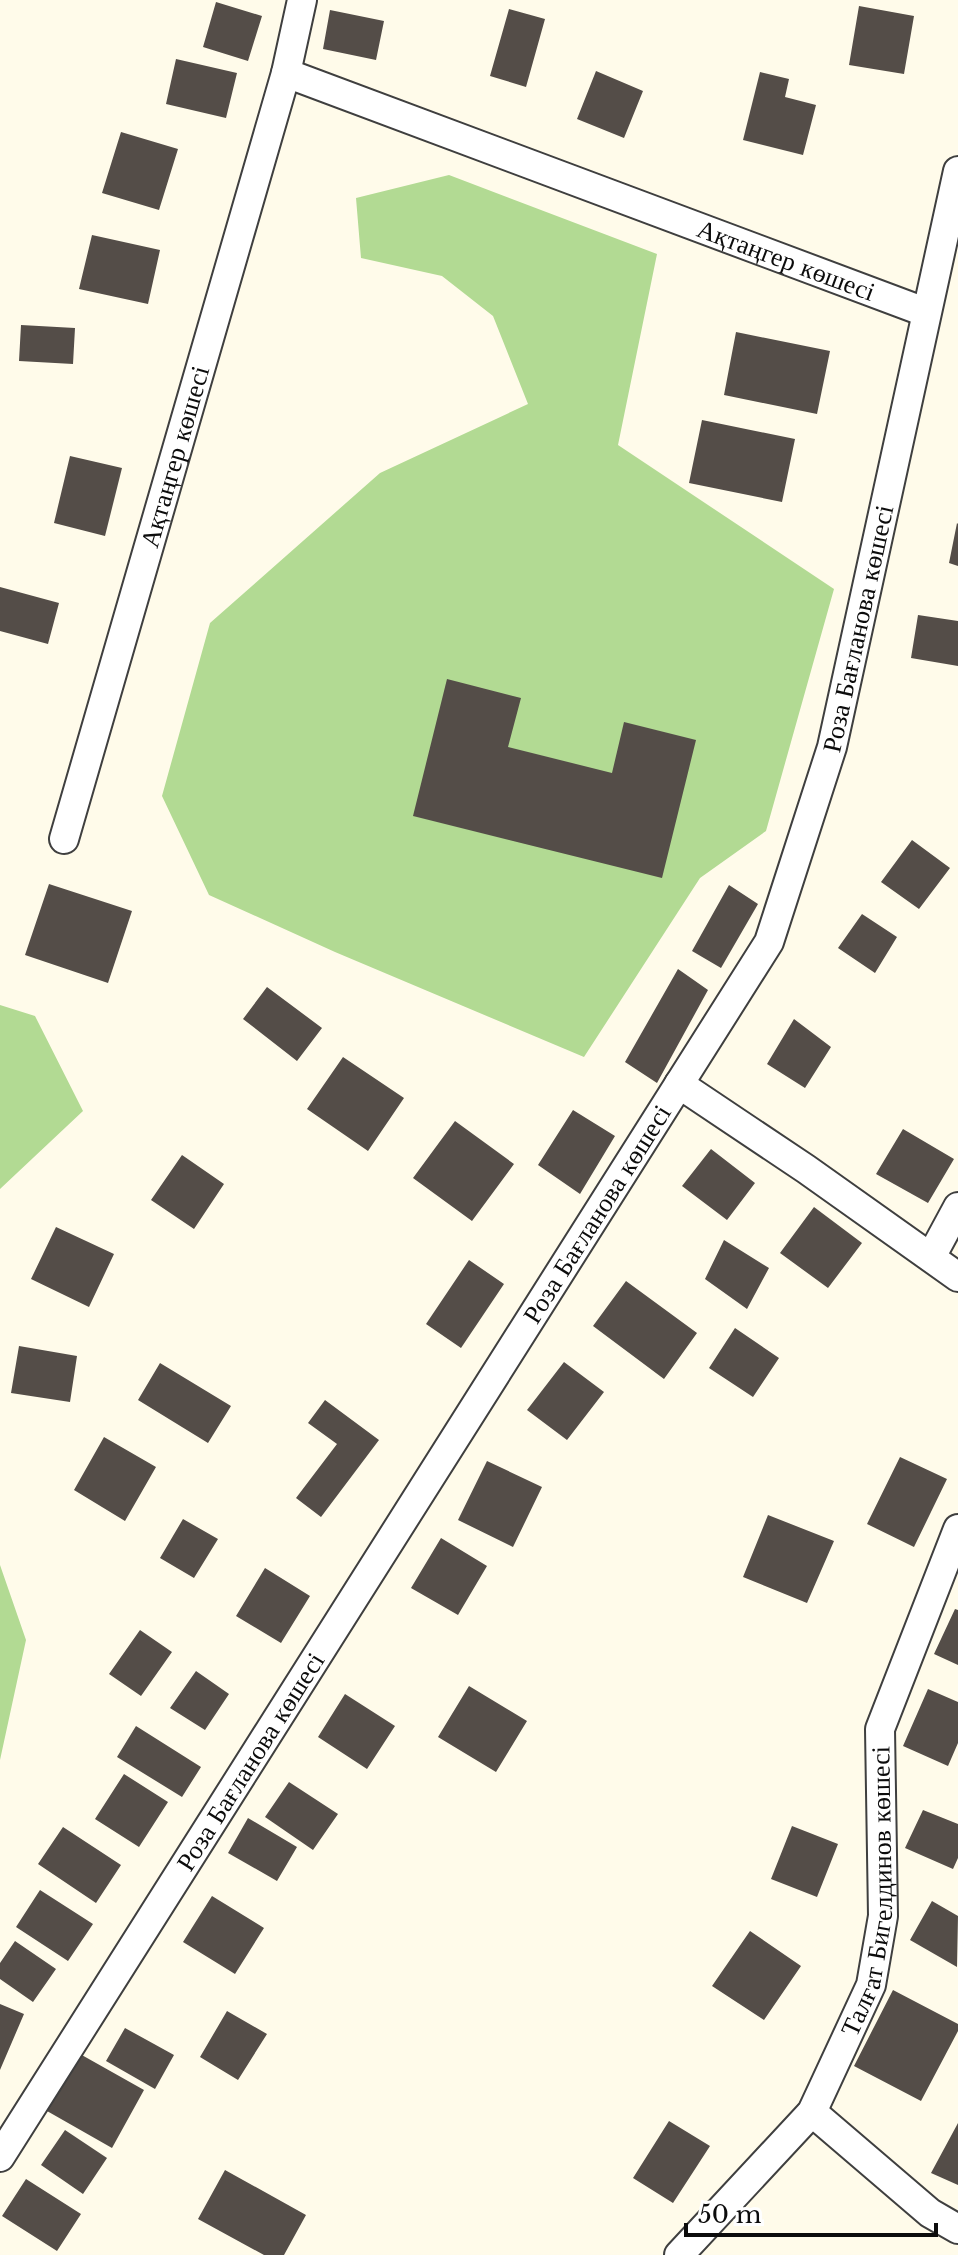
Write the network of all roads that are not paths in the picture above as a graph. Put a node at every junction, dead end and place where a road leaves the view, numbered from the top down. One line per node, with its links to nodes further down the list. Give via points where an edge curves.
1 (302, 0): 2 (street, Ақтаңгер көшесі)
2 (286, 73): 4 (street, Ақтаңгер көшесі); 5 (street, Ақтаңгер көшесі)
3 (958, 171): 4 (street, Роза Бағланова көшесі)
4 (925, 312): 6 (street, Роза Бағланова көшесі, via 832,747 769,942)
5 (64, 839)
6 (679, 1084): 8 (street); 12 (street, Роза Бағланова көшесі)
7 (958, 1207): 8 (street)
8 (931, 1257): 9 (street)
9 (958, 1277)
10 (958, 1529): 11 (street, Талғат Бигелдинов көшесі, via 880,1729 883,1916 871,1985)
11 (812, 2112): 13 (street, via 930,2213); 14 (street, Талғат Бигелдинов көшесі)
12 (0, 2157)
13 (958, 2229)
14 (679, 2255)

